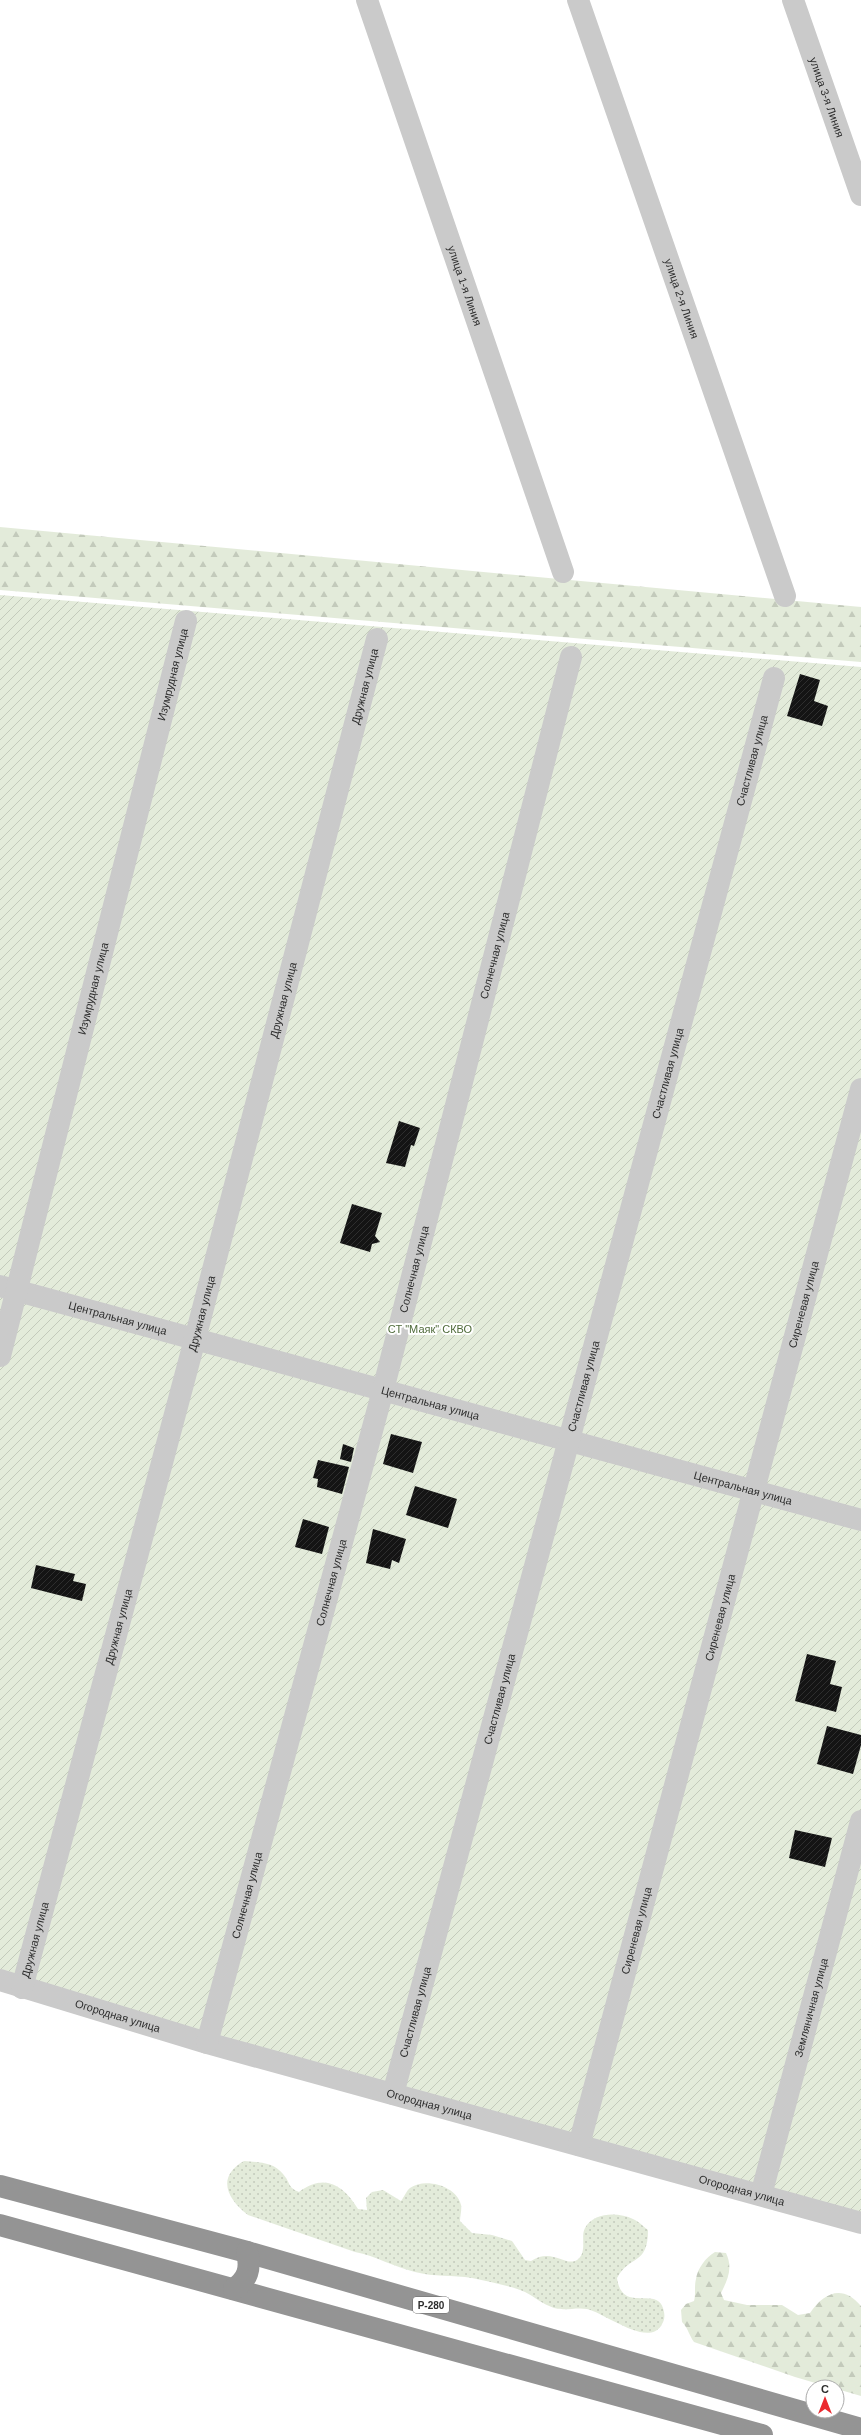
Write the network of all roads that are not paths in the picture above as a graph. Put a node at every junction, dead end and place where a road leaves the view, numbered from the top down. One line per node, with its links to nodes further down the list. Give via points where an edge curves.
1 (367, 0): 5 (street, улица 1-я Линия)
2 (578, 0): 6 (street, улица 2-я Линия)
3 (793, 0): 4 (street, улица 3-я Линия)
4 (861, 195)
5 (563, 572)
6 (785, 596)
7 (186, 621): 12 (street, Изумрудная улица)
8 (377, 639): 13 (street, Дружная улица)
9 (571, 657): 15 (street, Солнечная улица)
10 (774, 678): 16 (street, Счастливая улица)
11 (861, 1089): 17 (street, Сиреневая улица)
12 (8, 1288): 13 (street, Центральная улица); 14 (street, Изумрудная улица)
13 (195, 1339): 15 (street, Центральная улица); 21 (street, Дружная улица)
14 (0, 1356)
15 (383, 1390): 16 (street, Центральная улица); 22 (street, Солнечная улица)
16 (568, 1440): 17 (street, Центральная улица); 23 (street, Счастливая улица)
17 (754, 1490): 18 (street, Центральная улица); 24 (street, Сиреневая улица)
18 (861, 1520)
19 (861, 1820): 26 (street, Земляничная улица)
20 (0, 1980): 21 (street, Огородная улица)
21 (22, 1988): 22 (street, Огородная улица)
22 (207, 2043): 23 (street, Огородная улица)
23 (394, 2094): 24 (street, Огородная улица)
24 (579, 2145): 26 (street, Огородная улица)
25 (0, 2186): 29 (highway, Р-280)
26 (761, 2195): 27 (street, Огородная улица)
27 (861, 2223)
28 (0, 2226): 30 (highway)
29 (247, 2252): 30 (highway, via 250,2265 244,2282); 31 (highway, Р-280)
30 (234, 2289): 32 (highway)
31 (861, 2430)
32 (762, 2435)

